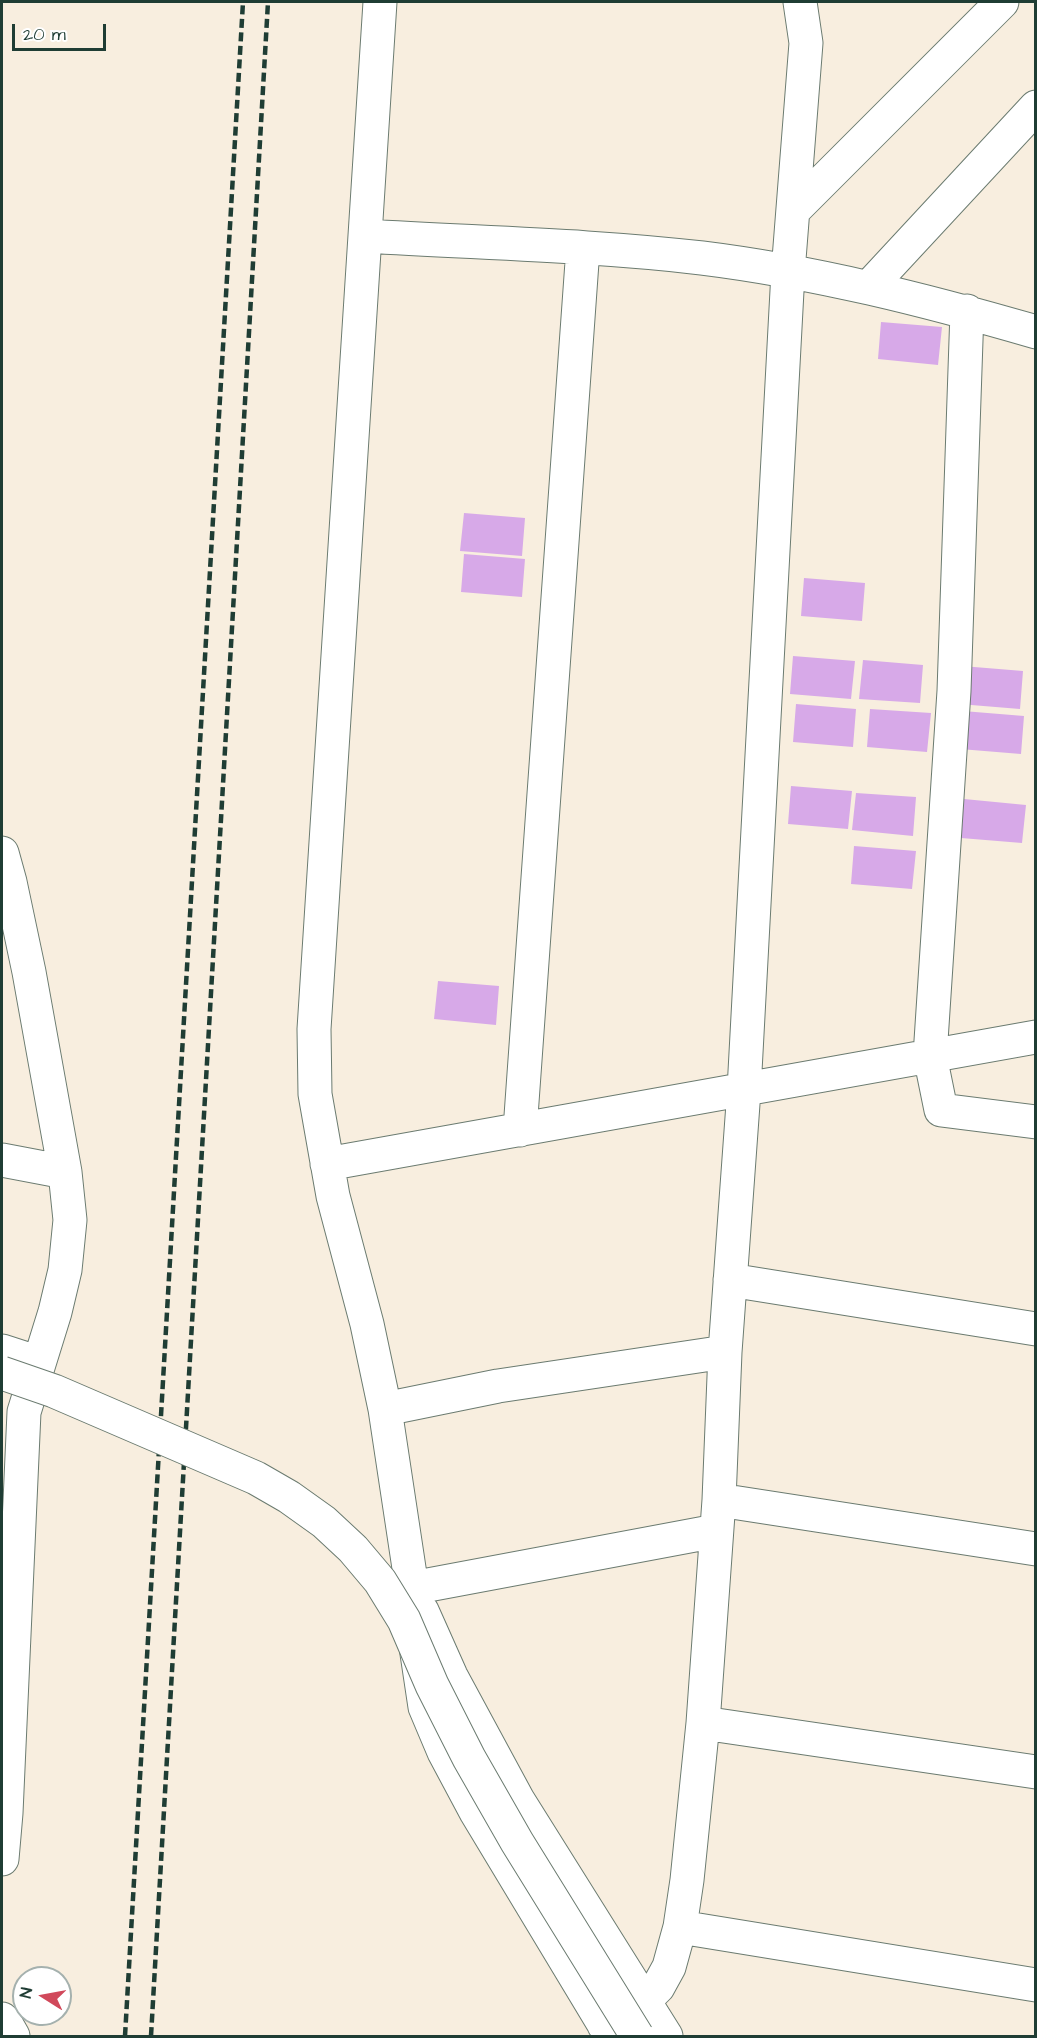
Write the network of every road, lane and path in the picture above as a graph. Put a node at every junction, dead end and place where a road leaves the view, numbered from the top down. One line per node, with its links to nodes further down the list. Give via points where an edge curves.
1 (380, 2): 7 (street)
2 (800, 2): 6 (street, via 806,43)
3 (1002, 2): 6 (street)
4 (1035, 107): 5 (street)
5 (1022, 141): 10 (street)
6 (793, 211): 9 (street)
7 (366, 237): 8 (street); 20 (street, via 314,1029 315,1094)
8 (583, 248): 9 (street, via 702,258); 18 (street)
9 (788, 272): 10 (street); 16 (street)
10 (869, 287): 11 (street)
11 (967, 311): 12 (street); 15 (street, via 954,691)
12 (1035, 332)
13 (2, 853): 21 (street, via 29,972)
14 (1035, 1037): 15 (street)
15 (930, 1056): 16 (street); 17 (street, via 941,1110)
16 (744, 1090): 18 (street); 22 (street)
17 (1035, 1122)
18 (520, 1130): 20 (street)
19 (2, 1161): 21 (street)
20 (327, 1164): 29 (street)
21 (65, 1172): 26 (street, via 70,1220 65,1270)
22 (730, 1280): 23 (street); 25 (street)
23 (1035, 1329)
24 (2, 1351): 26 (street)
25 (725, 1352): 29 (street, via 498,1386); 30 (street)
26 (39, 1363): 28 (street)
27 (2, 1373): 42 (street, bridge, via 54,1391 256,1478 324,1522 353,1549 380,1581 404,1620 470,1758)
28 (13, 1407): 35 (street)
29 (385, 1409): 32 (street)
30 (717, 1515): 31 (street); 32 (street); 33 (street)
31 (1035, 1549)
32 (412, 1588): 38 (street, via 451,1676 518,1800); 40 (street, via 425,1707 444,1752)
33 (703, 1724): 34 (street); 36 (street)
34 (1035, 1772)
35 (2, 1859)
36 (680, 1927): 37 (street); 38 (street, via 669,1967)
37 (1035, 1985)
38 (644, 2001): 40 (street); 43 (street)
39 (2, 2019): 41 (street)
40 (607, 2031)
41 (14, 2037)
42 (637, 2037)
43 (666, 2037)

